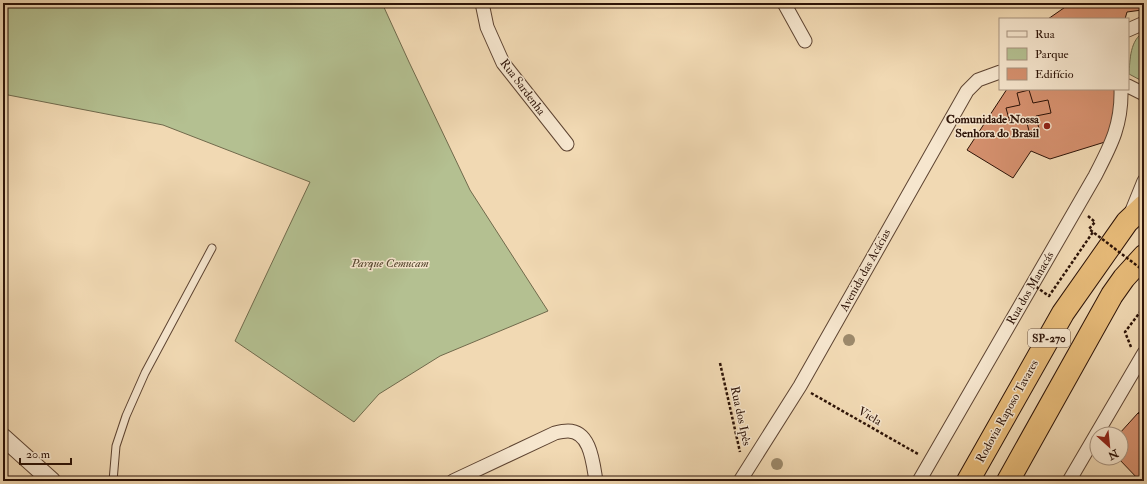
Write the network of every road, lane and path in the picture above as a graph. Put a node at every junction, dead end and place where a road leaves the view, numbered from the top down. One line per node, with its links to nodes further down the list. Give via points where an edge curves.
1 (482, 3): 10 (street, Rua Sardenha, via 487,27 502,63)
2 (784, 3): 5 (street)
3 (1144, 23): 4 (street)
4 (1129, 30)
5 (805, 41)
6 (999, 72): 23 (street, Avenida das Acácias, via 978,80 967,91)
7 (1129, 86): 9 (street)
8 (1121, 90): 19 (street, Rua dos Manacás, via 1118,123 1111,145)
9 (1144, 94)
10 (567, 144)
11 (1144, 181): 14 (street)
12 (1144, 206): 14 (highway, Rodovia Raposo Tavares / SP-270)
13 (1095, 222): 15 (path, via 1088,229)
14 (1127, 222): 32 (highway, Rodovia Raposo Tavares / SP-270, via 1063,313)
15 (1093, 232): 18 (path, bridge); 19 (path, bridge, via 1050,296)
16 (212, 248): 28 (lane, via 145,373 126,416 116,446)
17 (1144, 256): 33 (highway, SP-270, via 1112,295)
18 (1144, 271)
19 (1032, 284): 25 (street, Rua dos Manacás)
20 (1144, 307): 21 (path, via 1125,332 1132,353)
21 (1143, 355): 34 (street)
22 (720, 363): 26 (path, Rua dos Ipês)
23 (800, 386): 25 (path, Viela); 26 (street, Avenida das Acácias)
24 (3, 436): 27 (street)
25 (930, 462): 31 (street, Rua dos Manacás)
26 (742, 477)
27 (52, 481)
28 (113, 481)
29 (453, 481): 30 (street, via 555,433 568,430 580,434 586,442)
30 (596, 481)
31 (919, 481)
32 (968, 481)
33 (1008, 481)
34 (1070, 481)

